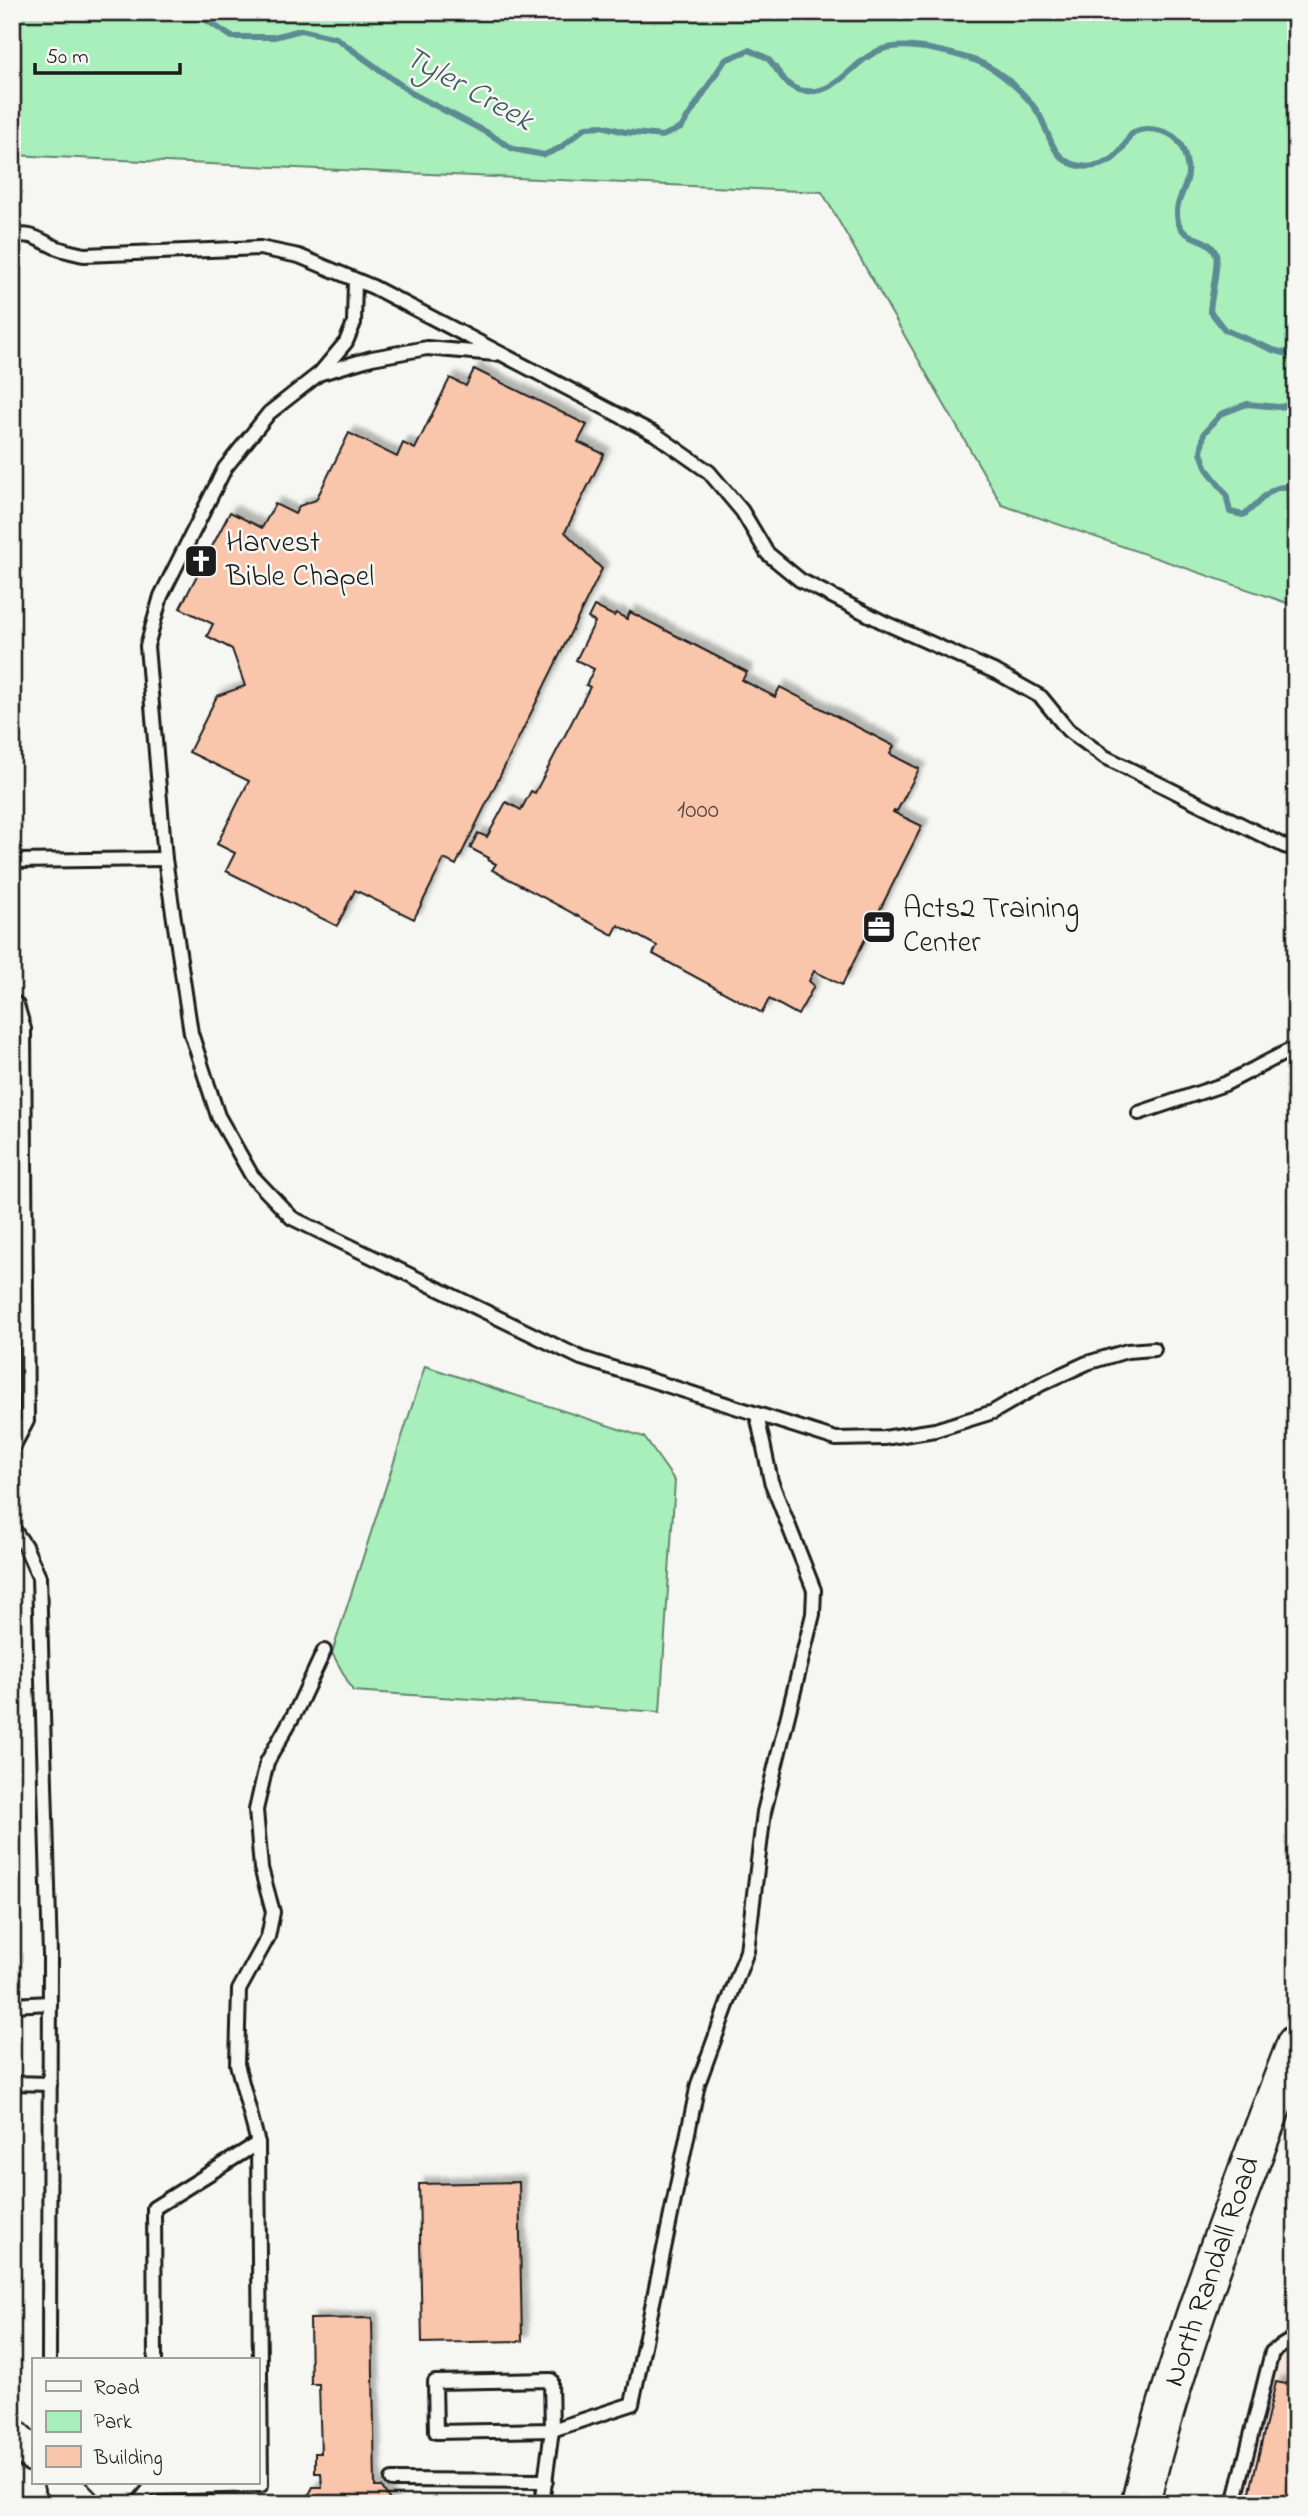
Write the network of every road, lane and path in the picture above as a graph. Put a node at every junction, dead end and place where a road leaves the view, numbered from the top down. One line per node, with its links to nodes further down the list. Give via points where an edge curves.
1 (12, 238): 2 (lane, via 36,236 84,256 260,248 299,256)
2 (355, 280): 3 (lane); 4 (lane, via 354,323 346,342)
3 (503, 354): 4 (lane, via 428,348); 5 (lane, via 654,435 709,472 767,553 800,580 885,624 998,673 1041,697 1068,730 1105,757)
4 (320, 373): 6 (lane, via 269,413 225,468 161,596 146,646)
5 (1296, 849)
6 (165, 859): 7 (lane); 14 (lane, via 191,1033 218,1116 252,1176 292,1218 580,1359)
7 (12, 861)
8 (12, 1001): 11 (lane, via 24,1029)
9 (1296, 1046): 10 (lane, via 1225,1084)
10 (1139, 1113)
11 (19, 1130): 12 (lane)
12 (19, 1244): 15 (lane, via 27,1421)
13 (1154, 1349): 14 (lane, via 1127,1351 1087,1363 993,1412 935,1430 884,1438 836,1438)
14 (757, 1415): 27 (lane, via 771,1481 814,1590 813,1614 764,1812 747,1951 698,2084 632,2404)
15 (12, 1449)
16 (12, 1527): 18 (lane, via 39,1577)
17 (324, 1651): 23 (lane, via 268,1762 256,1810 261,1868 274,1912 268,1937 239,1990 237,2064)
18 (50, 2003): 19 (lane); 22 (lane)
19 (12, 2005)
20 (1296, 2044): 37 (main road, North Randall Road, via 1212,2261)
21 (12, 2083): 22 (lane)
22 (50, 2084): 25 (lane)
23 (258, 2143): 26 (lane, via 154,2208); 33 (lane, via 261,2485)
24 (1296, 2337): 38 (lane, via 1272,2352)
25 (50, 2358)
26 (155, 2358)
27 (552, 2430): 27 (lane, via 436,2432 435,2382 551,2380); 31 (lane)
28 (12, 2435): 29 (main road)
29 (32, 2454)
30 (392, 2480): 31 (lane)
31 (546, 2481): 36 (lane)
32 (62, 2484): 34 (main road)
33 (150, 2485): 35 (lane)
34 (82, 2504)
35 (137, 2504)
36 (542, 2504)
37 (1140, 2504)
38 (1234, 2504)

